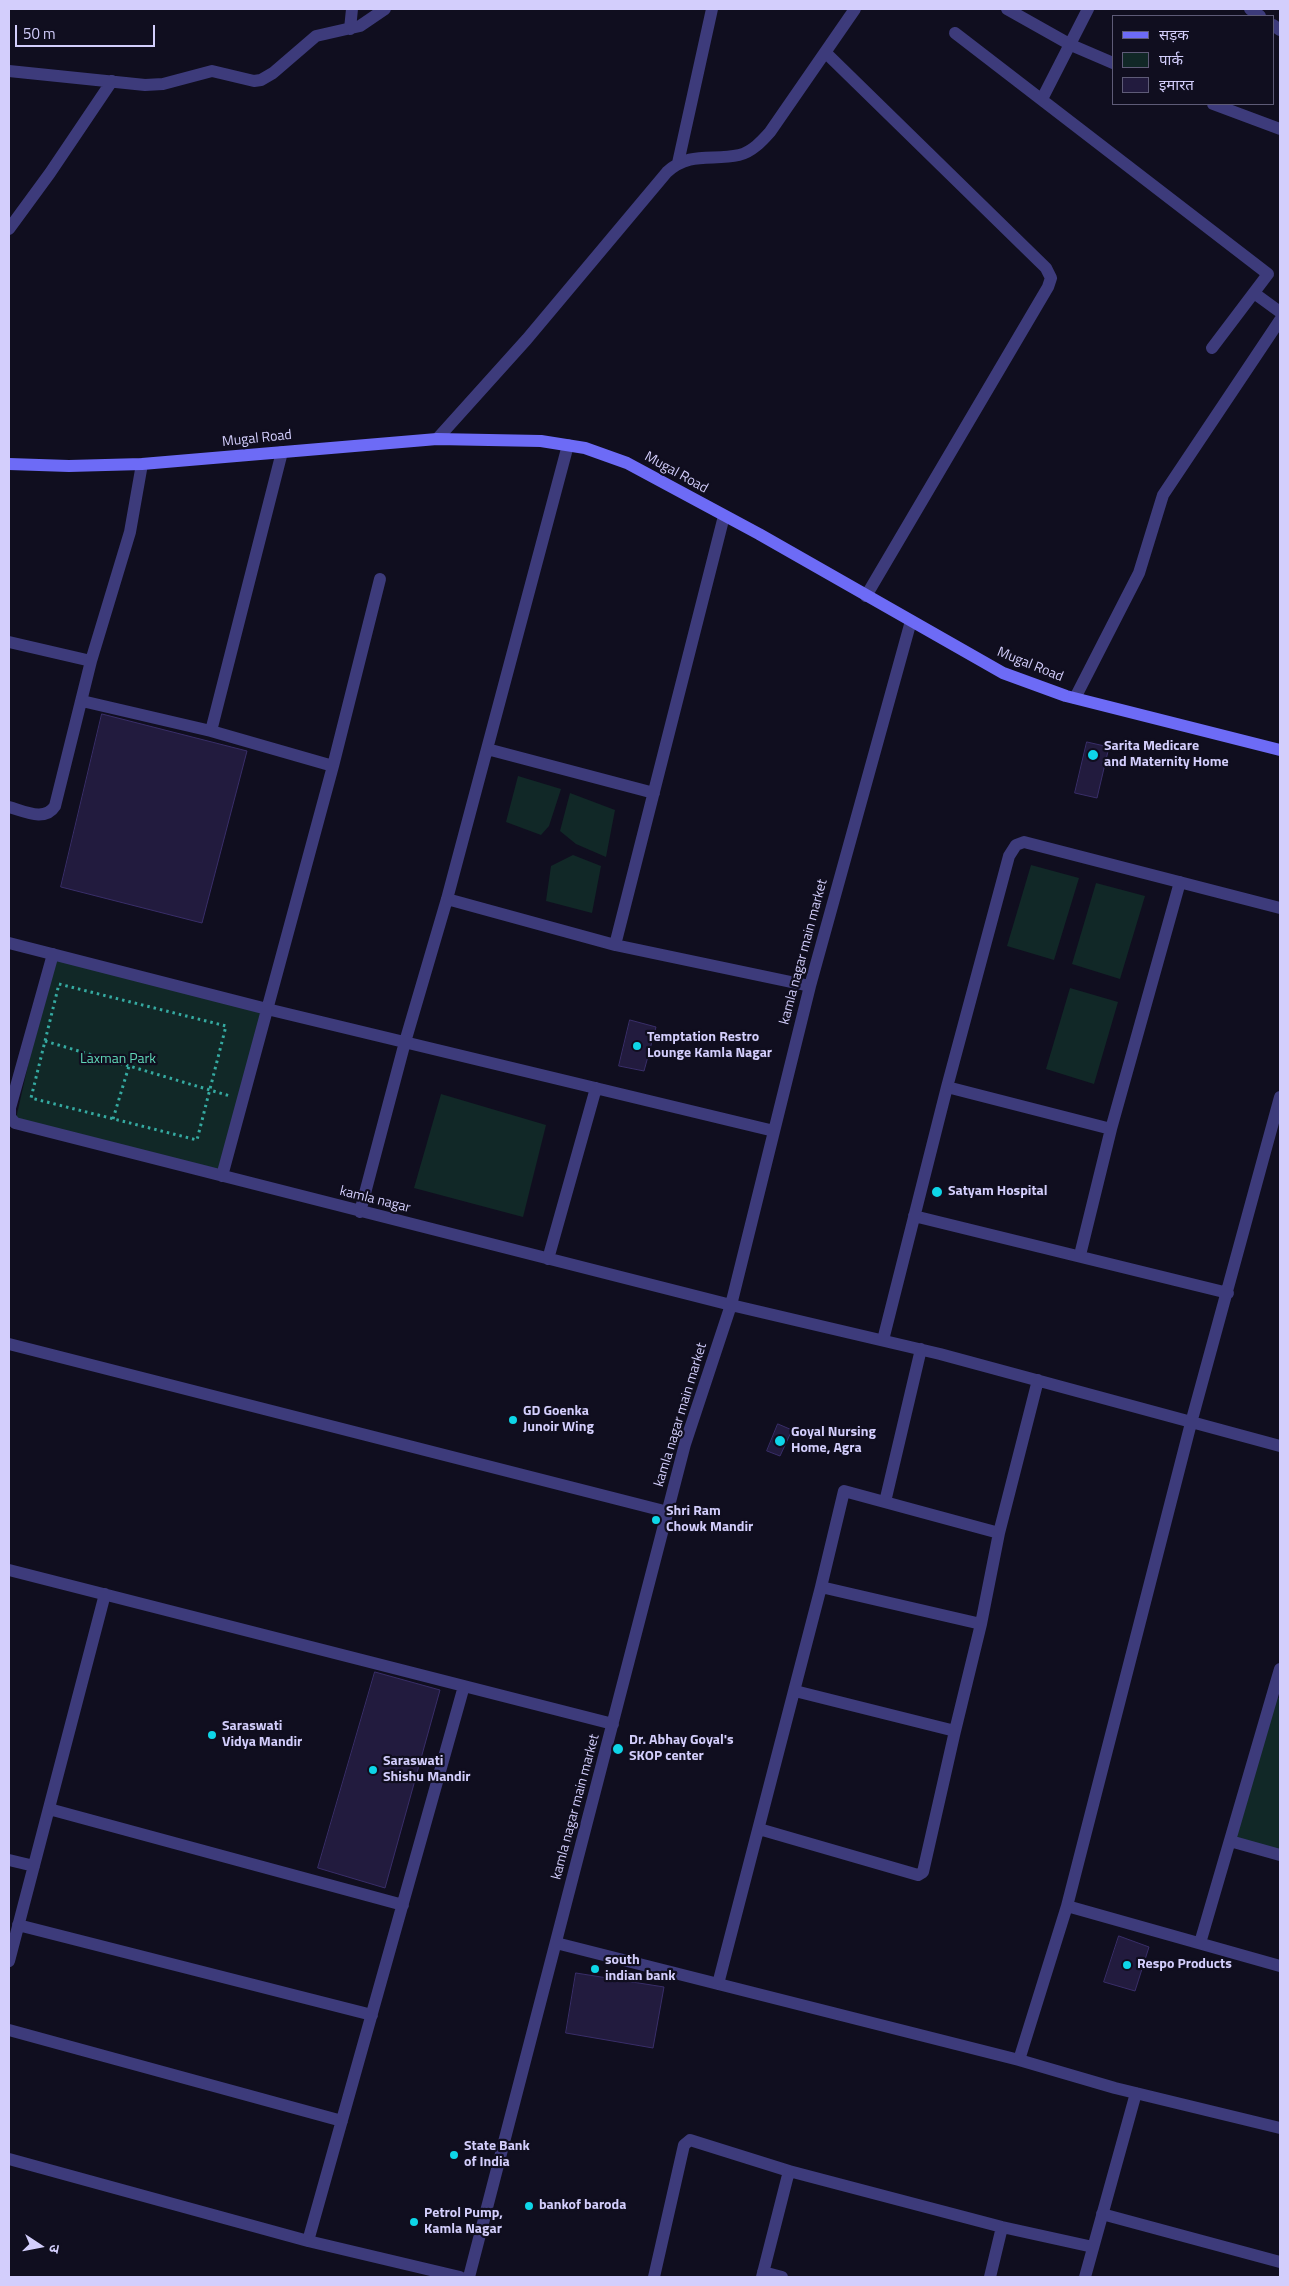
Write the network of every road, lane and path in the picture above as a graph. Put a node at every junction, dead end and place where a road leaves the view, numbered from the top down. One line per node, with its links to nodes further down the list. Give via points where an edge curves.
1 (352, 9): 7 (street)
2 (385, 9): 7 (street)
3 (712, 9): 17 (street)
4 (856, 9): 10 (street)
5 (1007, 9): 9 (street)
6 (1088, 9): 9 (street)
7 (350, 29): 13 (street, via 316,36 261,80 212,71 163,84)
8 (954, 33): 14 (street)
9 (1071, 46): 11 (street); 14 (street)
10 (826, 53): 17 (street, via 770,132 755,147 740,155); 30 (street, via 1046,268 1051,278)
11 (1112, 63)
12 (9, 71): 13 (street)
13 (112, 81): 18 (street)
14 (1042, 99): 19 (street, via 1268,274)
15 (1216, 105): 16 (street)
16 (1280, 130)
17 (678, 163): 23 (street)
18 (9, 229)
19 (1254, 293): 20 (street); 22 (street)
20 (1280, 312)
21 (1280, 320): 34 (street, via 1163,495 1139,573)
22 (1212, 348)
23 (436, 439): 24 (street, Mugal Road, via 542,441); 25 (street, Mugal Road)
24 (568, 445): 28 (street, Mugal Road, via 627,463); 37 (street)
25 (282, 452): 27 (street, Mugal Road); 36 (street)
26 (9, 464): 27 (street, Mugal Road)
27 (142, 464): 33 (street, via 130,532)
28 (724, 516): 30 (street, Mugal Road); 40 (street)
29 (380, 579): 39 (street)
30 (866, 596): 31 (street, Mugal Road)
31 (910, 621): 34 (street, Mugal Road, via 1003,673); 48 (street, kamla nagar main market)
32 (9, 642): 33 (street)
33 (91, 660): 35 (street)
34 (1075, 698): 38 (street, Mugal Road)
35 (82, 701): 36 (street); 41 (street, via 56,806 42,815)
36 (210, 731): 39 (street)
37 (487, 749): 40 (street); 43 (street)
38 (1280, 750)
39 (334, 766): 49 (street)
40 (654, 793): 46 (street)
41 (9, 807)
42 (1180, 882): 44 (street); 53 (street, via 1024,842 1016,845 1008,856); 58 (street)
43 (447, 899): 46 (street); 51 (street)
44 (1280, 908)
45 (9, 943): 47 (street)
46 (615, 945): 48 (street)
47 (53, 954): 49 (street); 60 (street, kamla nagar, via 10,1108 12,1121)
48 (810, 986): 59 (street, kamla nagar main market)
49 (267, 1009): 51 (street); 60 (street)
50 (45, 1041): 52 (path); 55 (path, via 60,984 226,1026); 57 (path, via 31,1098)
51 (406, 1042): 54 (street); 61 (street)
52 (129, 1066): 55 (path); 57 (path)
53 (947, 1087): 58 (street); 62 (street)
54 (596, 1088): 59 (street); 64 (street)
55 (210, 1090): 57 (path, via 197,1140)
56 (1280, 1098): 65 (street)
57 (113, 1119)
58 (1111, 1129): 63 (street)
59 (774, 1131): 66 (street, kamla nagar main market)
60 (222, 1176): 61 (street, kamla nagar)
61 (360, 1212): 64 (street, kamla nagar)
62 (914, 1216): 63 (street); 67 (street)
63 (1080, 1255): 65 (street)
64 (548, 1259): 66 (street, kamla nagar)
65 (1228, 1293): 71 (street)
66 (731, 1305): 67 (street, kamla nagar); 74 (street, kamla nagar main market, via 685,1444)
67 (883, 1340): 69 (street, kamla nagar)
68 (9, 1344): 74 (street)
69 (920, 1349): 70 (street, kamla nagar); 73 (street)
70 (1038, 1380): 71 (street, kamla nagar); 75 (street)
71 (1191, 1422): 72 (street); 93 (street)
72 (1280, 1446)
73 (886, 1502): 75 (street); 77 (street, via 844,1491)
74 (668, 1512): 84 (street, kamla nagar main market)
75 (998, 1533): 79 (street)
76 (9, 1570): 78 (street)
77 (821, 1587): 79 (street); 82 (street)
78 (105, 1594): 81 (street); 86 (street)
79 (981, 1624): 85 (street)
80 (1280, 1669): 83 (street)
81 (464, 1686): 84 (street); 92 (street)
82 (795, 1691): 85 (street); 87 (street)
83 (1276, 1697): 88 (street)
84 (613, 1724): 95 (street, kamla nagar main market)
85 (955, 1731): 87 (street, via 921,1874)
86 (49, 1809): 91 (street); 92 (street)
87 (759, 1829): 99 (street)
88 (1230, 1841): 89 (street); 96 (street)
89 (1280, 1856)
90 (9, 1860): 91 (street)
91 (34, 1866): 94 (street)
92 (402, 1905): 100 (street)
93 (1067, 1906): 96 (street); 102 (street)
94 (18, 1925): 97 (street); 100 (street)
95 (556, 1943): 99 (street); 115 (street, kamla nagar main market)
96 (1200, 1943): 98 (street)
97 (9, 1961)
98 (1280, 1966)
99 (718, 1984): 102 (street)
100 (372, 2015): 104 (street)
101 (9, 2030): 104 (street)
102 (1019, 2060): 103 (street)
103 (1136, 2093): 105 (street); 108 (street)
104 (342, 2121): 110 (street)
105 (1280, 2128)
106 (9, 2159): 110 (street)
107 (789, 2171): 109 (street); 113 (street); 116 (street, via 687,2140)
108 (1102, 2214): 111 (street); 112 (street)
109 (1002, 2227): 111 (street); 118 (street)
110 (308, 2241): 114 (street)
111 (1093, 2247): 119 (street)
112 (1280, 2262)
113 (762, 2275): 117 (street)
114 (460, 2277)
115 (469, 2277)
116 (654, 2277)
117 (782, 2277)
118 (990, 2277)
119 (1084, 2277)

